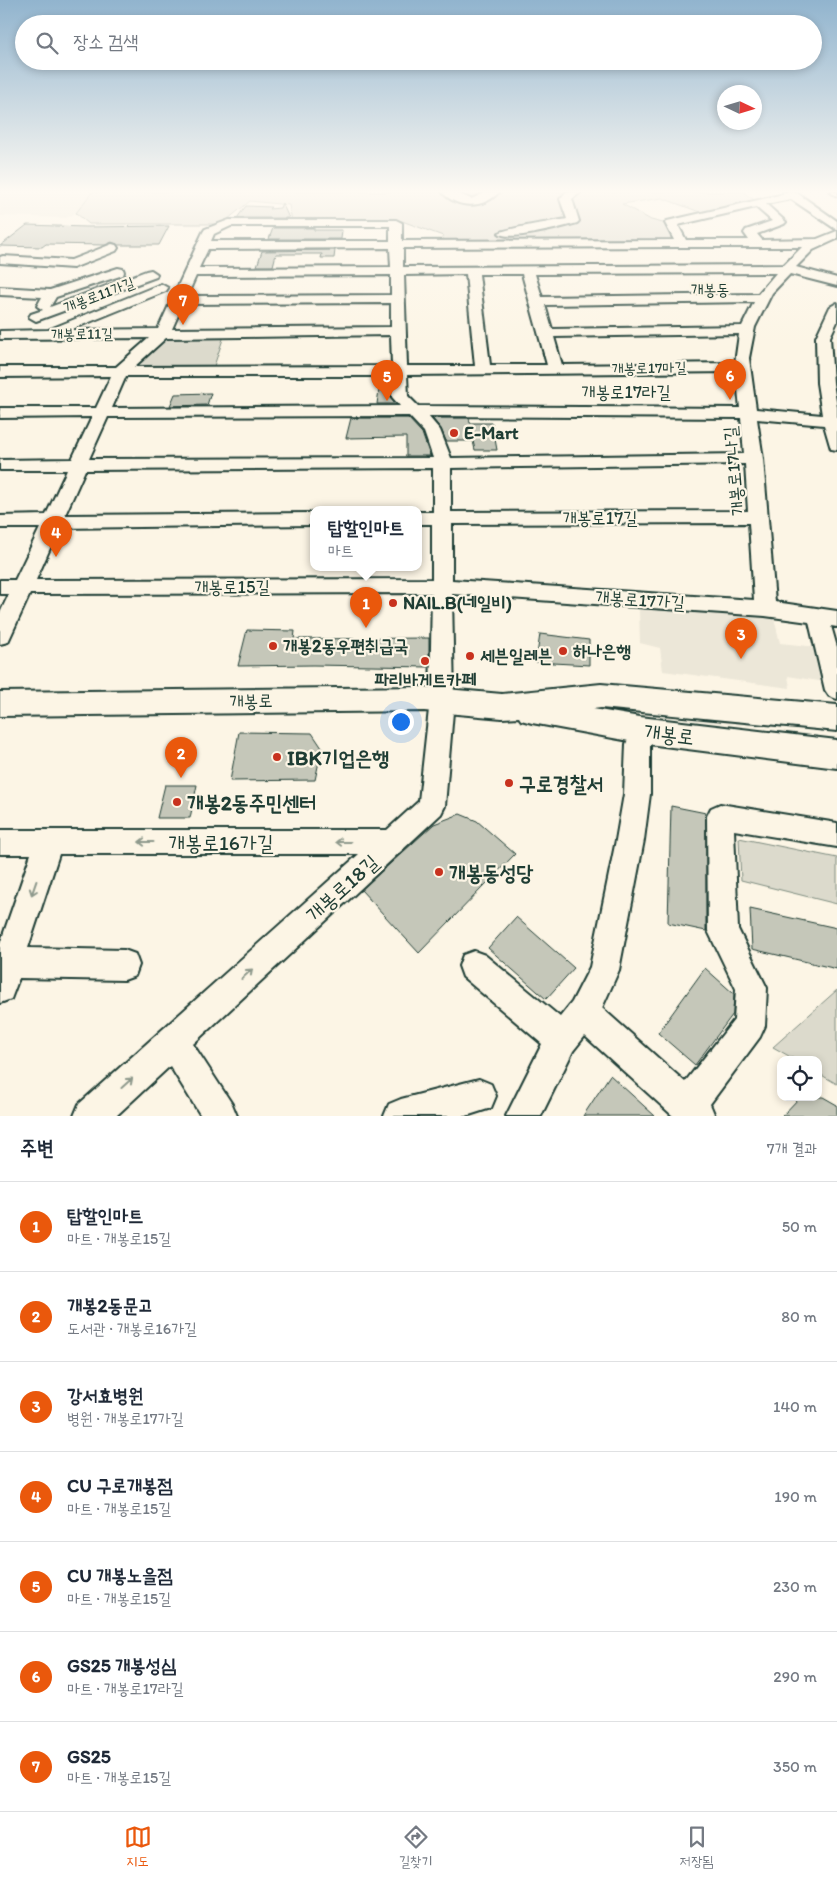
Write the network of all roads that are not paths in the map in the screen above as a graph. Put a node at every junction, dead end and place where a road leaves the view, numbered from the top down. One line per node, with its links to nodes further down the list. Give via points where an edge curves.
1 (233, 244): 4 (street)
2 (397, 244): 14 (street)
3 (816, 244): 10 (street, 개봉로17나길)
4 (203, 245): 13 (street)
5 (17, 248): 7 (street)
6 (112, 248): 9 (street)
7 (2, 261): 8 (street)
8 (45, 262): 9 (street); 19 (street)
9 (73, 264): 15 (street)
10 (788, 268): 12 (street); 16 (street); 21 (street, 개봉로17나길)
11 (472, 271): 12 (street); 14 (street); 36 (street)
12 (528, 271): 24 (street)
13 (191, 272): 14 (street); 23 (street)
14 (398, 272): 22 (street)
15 (97, 279): 20 (street); 26 (street, via 149,268)
16 (837, 282)
17 (161, 288): 31 (street, 개봉로11가길)
18 (0, 291): 19 (street)
19 (17, 292): 20 (street)
20 (51, 294): 26 (street)
21 (763, 298): 24 (street); 27 (street, 개봉로17나길)
22 (398, 299): 23 (street); 28 (street)
23 (179, 300): 29 (street)
24 (536, 300): 30 (street)
25 (837, 307): 44 (street, via 823,337 825,383)
26 (36, 317): 33 (street)
27 (748, 330): 30 (street); 34 (street, 개봉로17나길)
28 (398, 331): 29 (street); 38 (street)
29 (164, 333): 31 (street, 개봉로11길); 37 (street)
30 (546, 333): 35 (street)
31 (50, 334): 33 (street, 개봉로11길)
32 (0, 335): 33 (street, 개봉로11길)
33 (25, 335)
34 (743, 367): 35 (street, 개봉로17마길); 43 (street, 개봉로17나길)
35 (556, 369): 36 (street, 개봉로17마길)
36 (483, 370): 38 (street, 개봉로17마길)
37 (121, 371): 38 (street); 39 (street); 41 (street)
38 (399, 371): 40 (street, via 400,397)
39 (0, 372)
40 (414, 411): 41 (street); 43 (street, 개봉로17라길); 47 (street, via 432,430)
41 (101, 412): 42 (street); 49 (street)
42 (0, 413)
43 (748, 413): 44 (street, 개봉로17라길); 46 (street, 개봉로17나길)
44 (834, 421): 45 (street)
45 (837, 445)
46 (754, 459): 47 (street); 50 (street, 개봉로17나길)
47 (442, 463): 49 (street); 52 (street)
48 (0, 465): 49 (street)
49 (77, 465): 55 (street)
50 (758, 517): 52 (street, 개봉로17길); 59 (street, 개봉로17나길)
51 (422, 518): 52 (street)
52 (442, 518): 57 (street)
53 (310, 519): 55 (street)
54 (0, 522): 55 (street)
55 (51, 522): 58 (street)
56 (0, 586): 58 (street)
57 (442, 586): 58 (street, 개봉로15길); 59 (street, 개봉로17가길); 63 (street)
58 (22, 587): 61 (street)
59 (765, 608): 60 (street, 개봉로17가길)
60 (827, 618): 62 (street)
61 (0, 636)
62 (837, 690)
63 (442, 700): 64 (main road, 개봉로); 65 (main road, 개봉로); 72 (street, 개봉로18길, via 432,806)
64 (0, 704)
65 (502, 706): 66 (main road, 개봉로, via 604,710); 67 (main road, via 533,727)
66 (836, 736): 67 (main road, 개봉로)
67 (639, 737): 68 (main road); 76 (street, via 637,794 606,961)
68 (837, 772)
69 (837, 835): 80 (street, via 720,816 724,932 752,988 749,1026)
70 (0, 842): 71 (street, 개봉로16가길)
71 (49, 842): 72 (street, 개봉로16가길, one-way to 71); 75 (street, one-way to 75)
72 (392, 842): 78 (street, 개봉로18길, one-way to 72)
73 (124, 965): 75 (street)
74 (474, 966): 77 (street)
75 (4, 976)
76 (583, 1013): 77 (street); 80 (street)
77 (562, 1040): 84 (street)
78 (173, 1042): 81 (street, 개봉로18길, one-way to 78); 82 (street)
79 (479, 1096): 83 (street)
80 (693, 1111)
81 (91, 1116)
82 (220, 1116)
83 (401, 1116)
84 (523, 1116)

